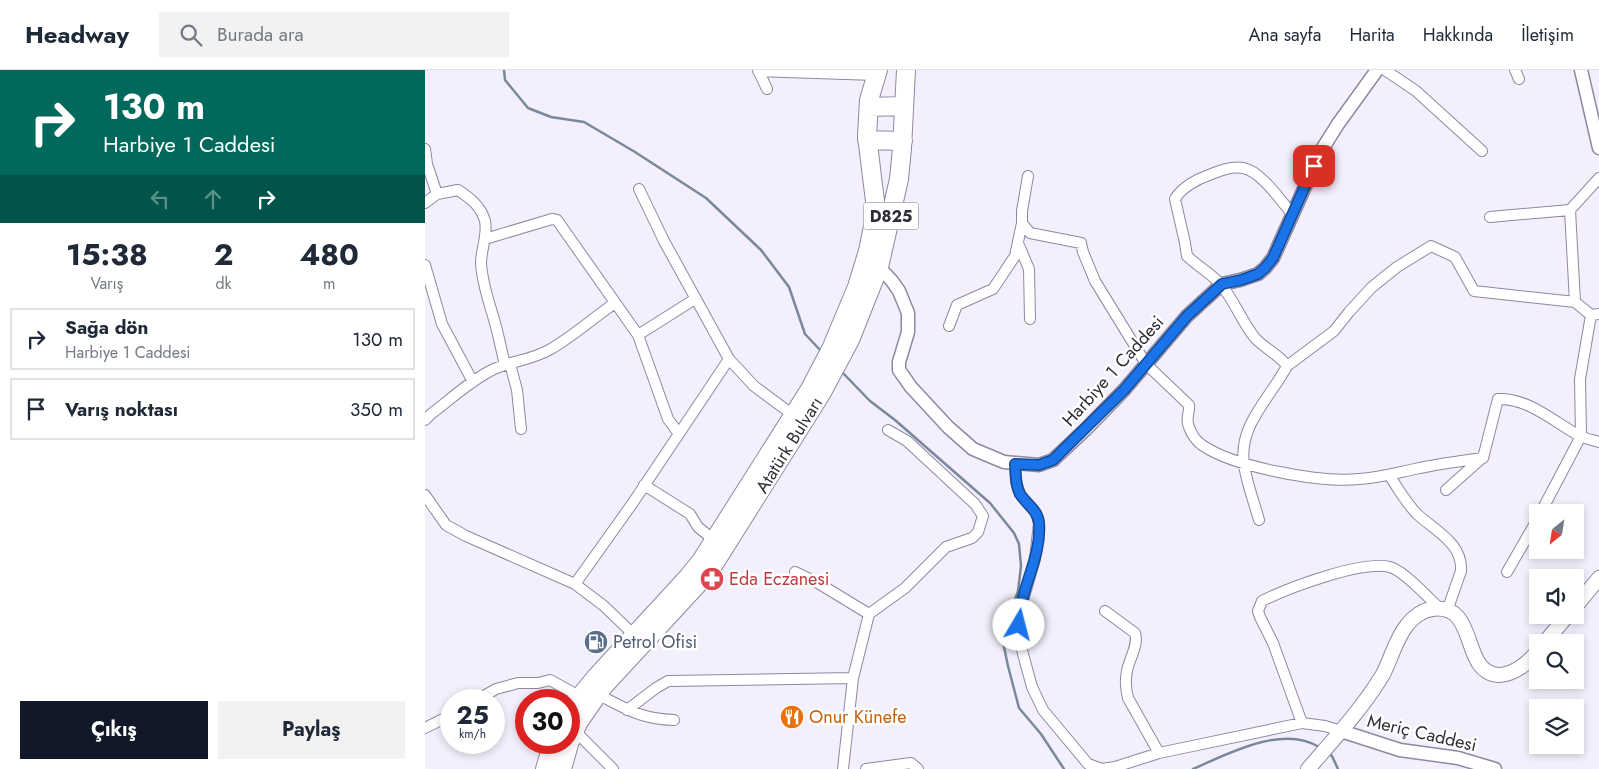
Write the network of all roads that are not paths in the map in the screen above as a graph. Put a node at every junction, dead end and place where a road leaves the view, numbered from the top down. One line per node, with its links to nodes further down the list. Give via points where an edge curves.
1 (758, 70): 6 (street); 7 (street)
2 (905, 70): 8 (highway, Atatürk Bulvarı / D825)
3 (1377, 70): 21 (street, Harbiye 1 Caddesi, via 1321,151)
4 (1385, 70): 14 (street, via 1416,91)
5 (1581, 70): 12 (street)
6 (877, 72): 9 (highway, Atatürk Bulvarı)
7 (767, 89)
8 (904, 106): 9 (highway); 11 (highway, Atatürk Bulvarı / D825)
9 (869, 107): 10 (highway, Atatürk Bulvarı)
10 (867, 140): 11 (highway); 36 (highway, Atatürk Bulvarı, via 875,201 872,231)
11 (903, 140): 27 (highway, Atatürk Bulvarı / D825, via 899,179)
12 (1599, 148)
13 (425, 149): 18 (street)
14 (1482, 151)
15 (1028, 176): 23 (street)
16 (1599, 178): 20 (street)
17 (639, 189): 29 (street)
18 (437, 194): 19 (street); 24 (street, via 458,190 470,198 485,221)
19 (425, 203)
20 (1570, 210): 22 (street); 30 (street)
21 (1293, 214): 28 (street, Harbiye 1 Caddesi, via 1265,268 1250,277); 28 (street, via 1260,176 1243,168 1204,176 1179,192 1175,205 1187,256)
22 (1489, 216)
23 (1022, 222): 25 (street); 39 (street, via 1030,234 1081,243 1095,281)
24 (485, 239): 31 (street, via 555,219); 38 (street, via 481,263 484,285)
25 (1018, 243): 33 (street, via 1029,269); 34 (street, via 1015,256 993,289 957,305)
26 (425, 266): 41 (street, via 442,324)
27 (879, 267): 36 (highway, Atatürk Bulvarı / D825, via 863,310); 51 (street, Harbiye 1 Caddesi, via 899,291 908,313 908,332 899,362 903,377 929,408 973,449)
28 (1222, 284): 39 (street, Harbiye 1 Caddesi, via 1187,316); 40 (street, via 1256,338)
29 (695, 299): 35 (street); 37 (street)
30 (1575, 302): 32 (street); 40 (street, via 1474,291 1455,257 1431,246 1371,287 1334,331)
31 (615, 303): 35 (street); 38 (street, via 549,350 530,359)
32 (1595, 315): 48 (street, via 1580,379)
33 (1030, 319)
34 (949, 326)
35 (638, 335): 47 (street, via 669,419)
36 (837, 351): 42 (highway, Atatürk Bulvarı / D825)
37 (729, 359): 43 (street, via 754,386); 47 (street)
38 (507, 364): 41 (street); 45 (street, via 517,390)
39 (1146, 364): 51 (street, Harbiye 1 Caddesi, via 1108,407 1053,460 1039,465); 52 (street, via 1189,405 1186,418 1201,445)
40 (1287, 366): 52 (street, via 1251,422 1243,452)
41 (473, 382): 44 (street)
42 (816, 392): 43 (highway, Atatürk Bulvarı / D825); 71 (highway, Atatürk Bulvarı / D825, via 709,572)
43 (793, 415): 60 (highway, Atatürk Bulvarı / D825)
44 (425, 420)
45 (521, 429)
46 (888, 430): 68 (street, via 907,441 975,504 983,516 978,532 972,538 946,548 905,588)
47 (679, 434): 54 (street)
48 (1581, 436): 49 (street); 50 (street, via 1510,398 1498,399); 57 (street)
49 (1599, 442)
50 (1483, 458): 53 (street); 55 (street)
51 (1015, 464): 86 (street, via 1020,494 1039,523 1035,558 1019,614 1019,636 1032,687 1043,710 1093,766 1102,769 1115,767)
52 (1244, 464): 53 (street, via 1335,480); 58 (street)
53 (1389, 475): 66 (street, via 1416,513 1447,538 1459,555 1461,571)
54 (644, 484): 60 (street, via 691,514 698,527); 64 (street)
55 (1446, 490)
56 (425, 495): 64 (street, via 442,520 455,530)
57 (1545, 504)
58 (1259, 520)
59 (1529, 534): 62 (street)
60 (715, 540): 71 (highway, Atatürk Bulvarı / D825)
61 (795, 572): 68 (street)
62 (1507, 572)
63 (1599, 578): 65 (main road)
64 (575, 584): 71 (street, via 604,606)
65 (1584, 596)
66 (1444, 610): 72 (main road, via 1460,620 1479,664 1491,673 1507,674); 82 (street, via 1416,584 1391,568 1373,566 1304,583 1262,601 1258,611); 84 (main road, via 1423,612 1407,624 1382,675)
67 (1105, 611): 86 (street, via 1135,633 1126,672 1128,698)
68 (869, 614): 73 (street)
69 (1560, 624): 70 (main road)
70 (1552, 634)
71 (632, 643): 76 (highway, Atatürk Bulvarı / D825); 77 (highway, Atatürk Bulvarı / D825)
72 (1529, 660)
73 (853, 678): 78 (street, via 668,682); 92 (street)
74 (496, 689): 75 (street, via 550,680)
75 (562, 689)
76 (597, 694): 78 (street); 81 (highway, Atatürk Bulvarı / D825)
77 (580, 697)
78 (627, 710): 80 (street, via 651,719)
79 (440, 720): 83 (street)
80 (674, 720)
81 (580, 723)
82 (1302, 723): 84 (street, via 1325,726); 86 (street)
83 (425, 728)
84 (1337, 735): 95 (main road); 96 (street, Meriç Caddesi, via 1400,750 1458,758)
85 (580, 736): 91 (street)
86 (1159, 753)
87 (549, 754): 89 (highway)
88 (567, 754): 90 (highway, Atatürk Bulvarı / D825)
89 (545, 769)
90 (562, 769)
91 (613, 769)
92 (843, 769)
93 (866, 769): 94 (street, via 911,763)
94 (918, 769)
95 (1308, 769)
96 (1495, 769)

